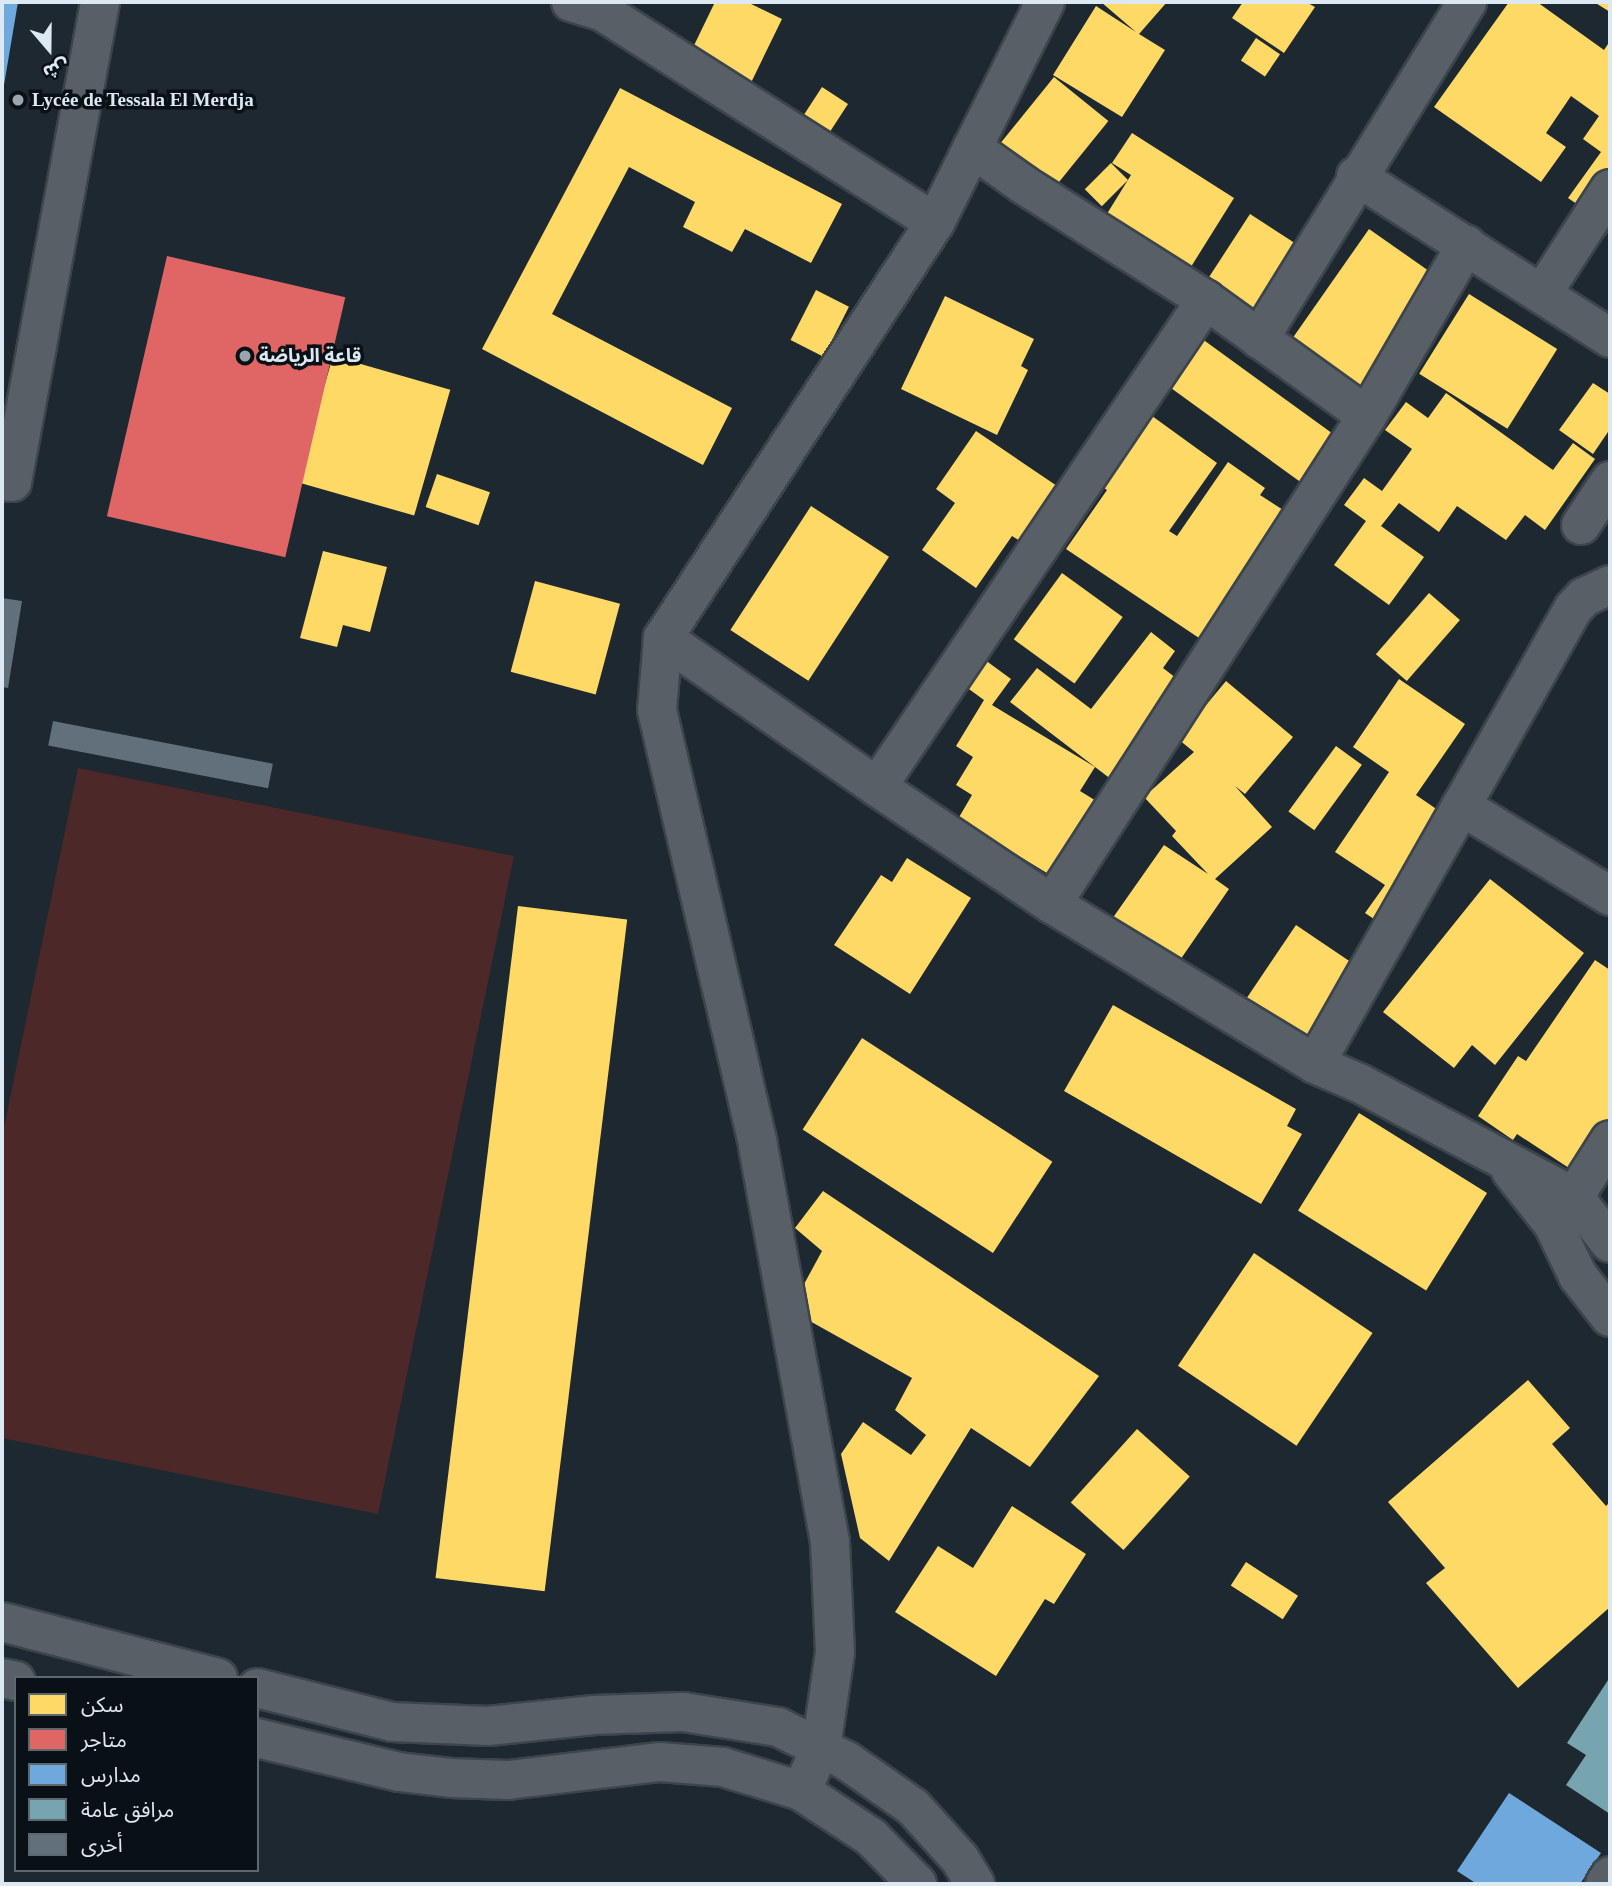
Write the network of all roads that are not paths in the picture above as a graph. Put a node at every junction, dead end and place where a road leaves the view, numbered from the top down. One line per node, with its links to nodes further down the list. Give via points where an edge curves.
1 (100, 2): 15 (street, via 12,482)
2 (571, 2): 8 (street, via 603,12)
3 (1045, 2): 5 (street)
4 (1467, 2): 6 (street)
5 (972, 148): 8 (street); 11 (street)
6 (1356, 176): 9 (street); 13 (street)
7 (1610, 189): 10 (street)
8 (935, 223): 19 (street)
9 (1466, 245): 10 (street); 14 (street)
10 (1542, 294): 12 (street)
11 (1206, 300): 13 (street); 20 (street)
12 (1610, 338)
13 (1259, 339): 14 (street)
14 (1367, 416): 23 (street)
15 (2, 481)
16 (1610, 481): 17 (street)
17 (1581, 525)
18 (1610, 584): 21 (street, via 1584,597 1573,609)
19 (663, 638): 20 (street); 34 (street, via 657,710 758,1144 830,1542 835,1652)
20 (877, 787): 23 (street)
21 (1461, 806): 22 (street); 24 (street)
22 (1610, 895)
23 (1052, 904): 24 (street)
24 (1315, 1064): 26 (street)
25 (1610, 1139): 27 (street)
26 (1503, 1161): 27 (street); 29 (street, via 1553,1223 1578,1276)
27 (1574, 1197): 28 (street)
28 (1610, 1243)
29 (1610, 1317)
30 (2, 1622): 31 (street)
31 (210, 1676)
32 (259, 1689): 34 (street, via 392,1722 488,1726 683,1712 778,1727)
33 (259, 1738): 35 (street, via 398,1772 452,1778 508,1780 660,1762 723,1767)
34 (821, 1748): 35 (street); 38 (street, via 913,1807 960,1858)
35 (802, 1791): 37 (street, via 871,1837)
36 (1610, 1876): 39 (street)
37 (917, 1884)
38 (975, 1884)
39 (1605, 1884)

